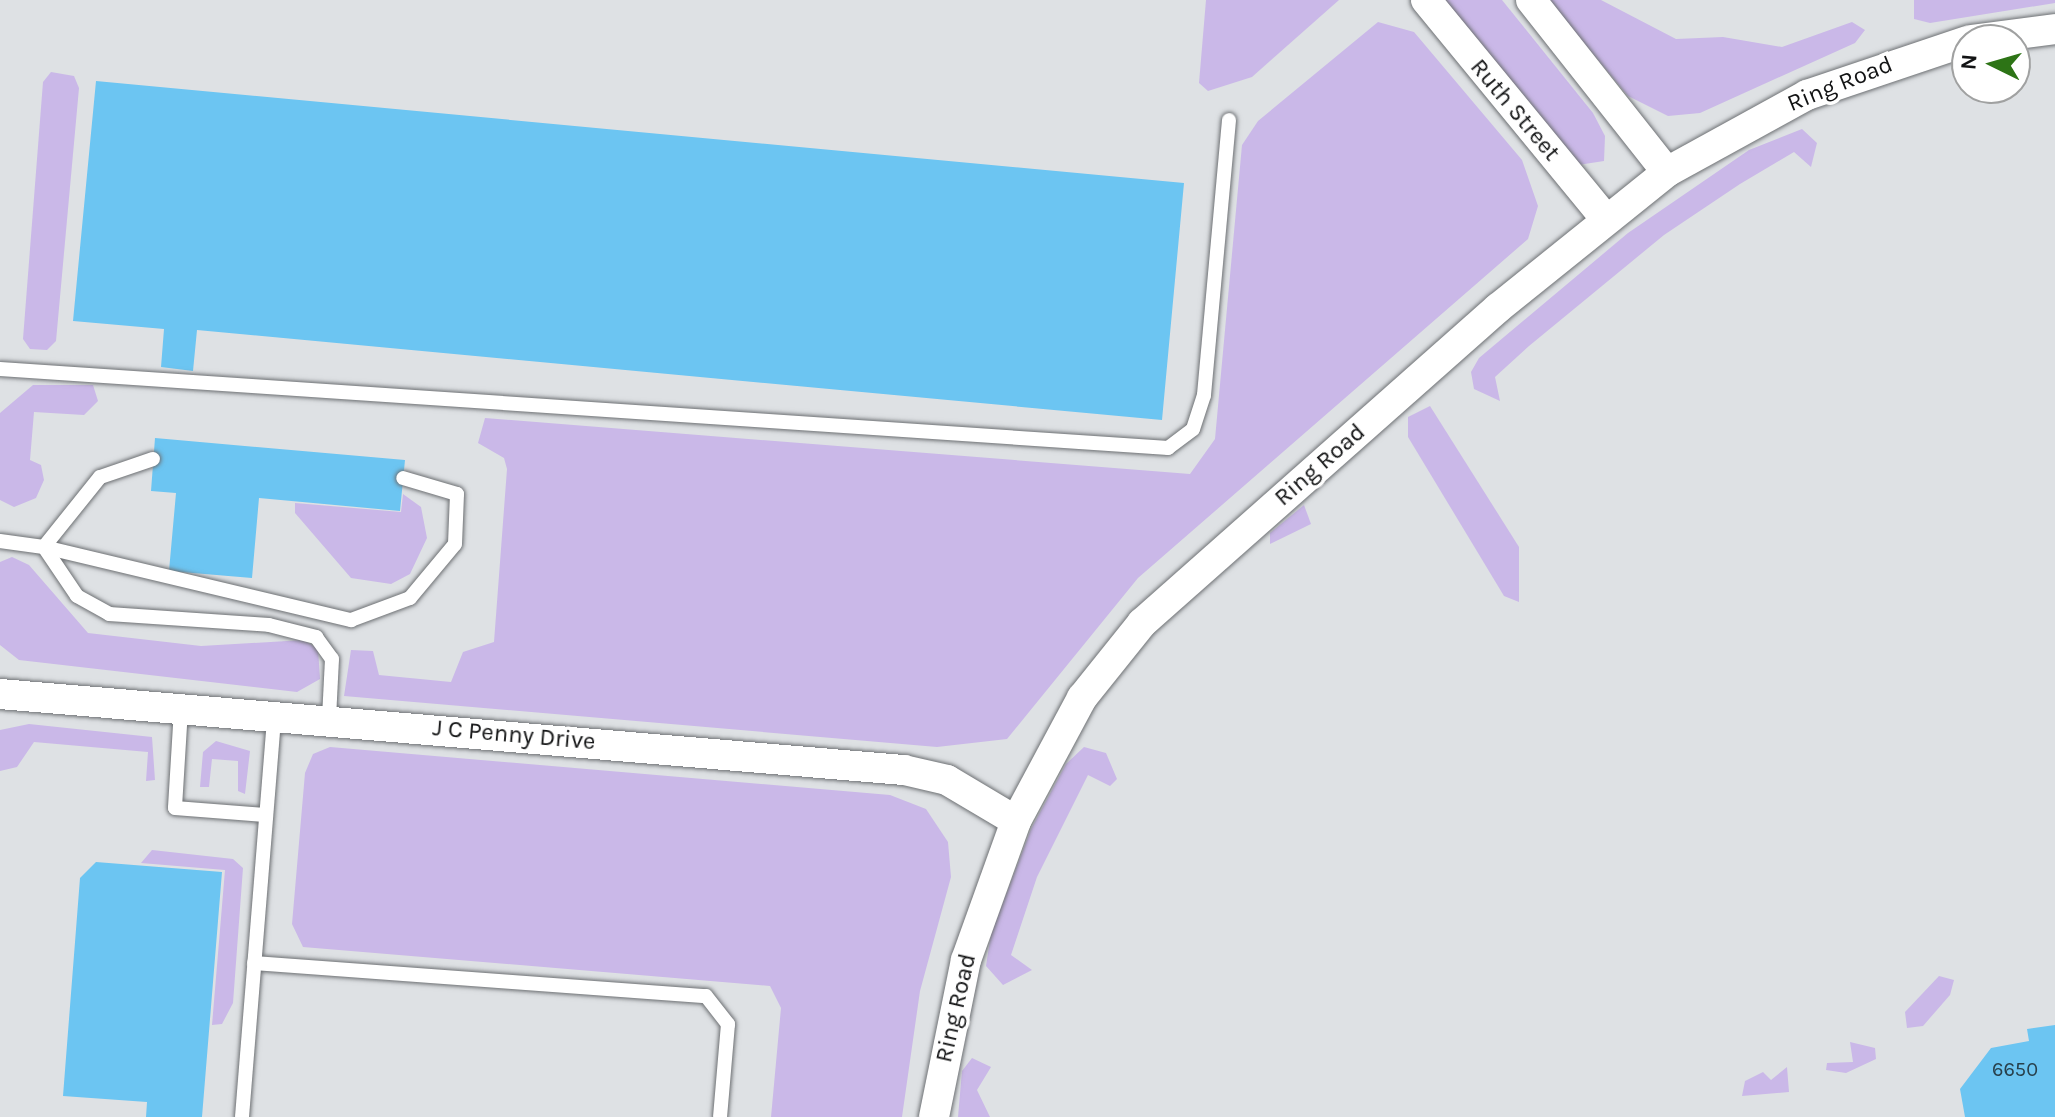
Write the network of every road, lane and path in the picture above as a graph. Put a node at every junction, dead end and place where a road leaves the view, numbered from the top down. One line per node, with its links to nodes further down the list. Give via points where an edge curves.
1 (1426, 0): 8 (street, Ruth Street)
2 (1531, 0): 7 (street)
3 (2055, 29): 4 (street, Ring Road)
4 (2031, 32)
5 (1951, 46): 7 (street, Ring Road, via 1807,95)
6 (1229, 120): 9 (lane, via 1204,395 1193,429 1168,448)
7 (1667, 172): 8 (street, Ring Road)
8 (1605, 218): 19 (street, Ring Road, via 1158,607 1082,698)
9 (0, 369)
10 (153, 459): 13 (lane, via 100,477)
11 (403, 478): 13 (lane, via 457,494 460,527 427,582 371,617 332,617)
12 (0, 541): 13 (lane)
13 (44, 547): 17 (lane, via 77,596 109,614 288,627 316,637 332,659)
14 (0, 694): 15 (street, J C Penny Drive)
15 (181, 709): 16 (street, J C Penny Drive); 18 (lane, via 175,808)
16 (274, 715): 17 (street, J C Penny Drive); 18 (lane)
17 (329, 719): 19 (street, J C Penny Drive, via 904,770 947,780)
18 (265, 815): 20 (lane)
19 (1016, 821): 23 (street, Ring Road, via 966,960)
20 (254, 963): 21 (lane); 22 (lane, via 706,996 728,1024)
21 (242, 1117)
22 (720, 1117)
23 (934, 1117)

